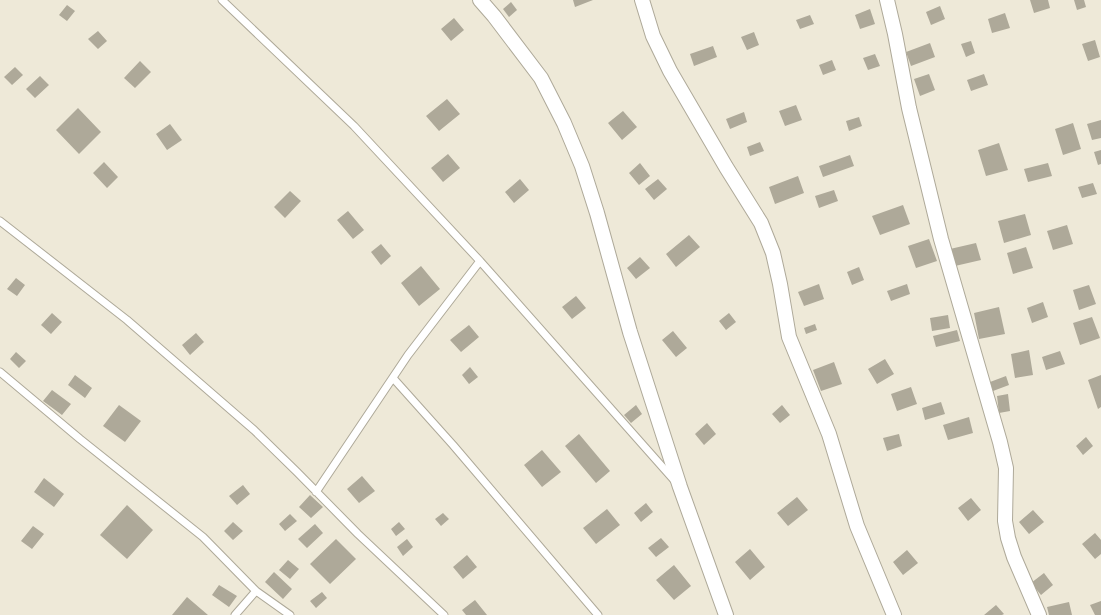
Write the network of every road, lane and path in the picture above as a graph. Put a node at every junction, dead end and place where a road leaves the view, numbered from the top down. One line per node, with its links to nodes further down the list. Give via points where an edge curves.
1 (222, 0): 6 (lane, via 354,126)
2 (480, 0): 9 (street, via 540,78 564,123 596,213)
3 (642, 0): 17 (street, via 653,36 670,71 761,223 773,253 789,336 830,434 857,526)
4 (887, 0): 18 (street, via 908,108 941,239 1006,468 1005,521 1008,538)
5 (0, 221): 10 (lane, via 127,320 254,430)
6 (480, 261): 8 (lane); 9 (lane)
7 (0, 372): 11 (lane, via 203,537)
8 (394, 378): 10 (lane); 15 (lane)
9 (680, 487): 16 (street)
10 (316, 492): 14 (lane)
11 (256, 591): 12 (lane); 13 (lane)
12 (235, 615)
13 (290, 615)
14 (444, 615)
15 (598, 615)
16 (726, 615)
17 (894, 615)
18 (1039, 615)

